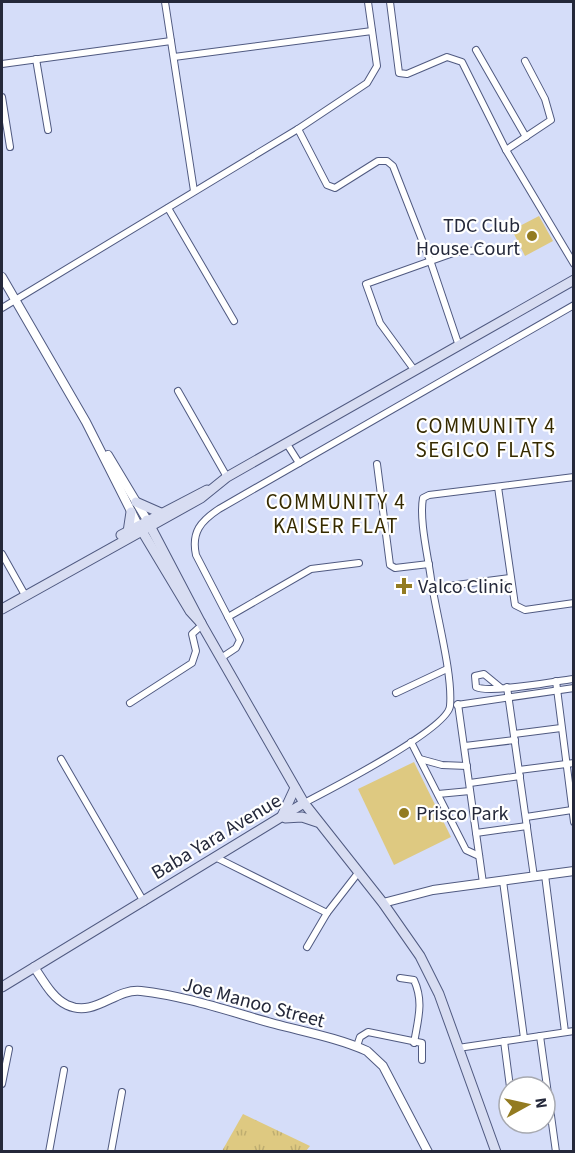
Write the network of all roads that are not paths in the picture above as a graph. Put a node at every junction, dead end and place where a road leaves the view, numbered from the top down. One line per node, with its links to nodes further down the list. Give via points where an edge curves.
1 (165, 2): 5 (street)
2 (368, 2): 4 (street)
3 (390, 2): 16 (street, via 399,73 407,74 447,57 462,62)
4 (372, 31): 7 (street); 12 (street, via 377,66 371,78)
5 (171, 41): 7 (street); 8 (street)
6 (477, 50): 14 (street)
7 (174, 57): 17 (street)
8 (36, 59): 10 (street); 13 (street)
9 (525, 61): 14 (street, via 551,117 548,124)
10 (2, 64)
11 (2, 97): 15 (street)
12 (298, 129): 17 (street); 20 (street, via 331,188 378,162 391,164)
13 (48, 130)
14 (526, 137): 16 (street)
15 (10, 147)
16 (506, 150): 21 (street)
17 (194, 191): 18 (street)
18 (168, 208): 24 (street); 27 (street)
19 (492, 249): 20 (street, via 456,252)
20 (431, 263): 28 (street); 29 (street, via 366,284 380,322)
21 (573, 264)
22 (2, 277): 24 (street)
23 (573, 280): 28 (main road)
24 (15, 301): 26 (street); 31 (street)
25 (573, 305): 33 (street)
26 (2, 308)
27 (234, 321)
28 (459, 346): 29 (main road)
29 (415, 371): 32 (main road)
30 (178, 390): 35 (street)
31 (86, 422): 38 (street); 39 (street)
32 (287, 444): 33 (street); 35 (main road)
33 (299, 464): 52 (street, via 212,514 195,532 196,555)
34 (377, 464): 46 (street, via 391,566)
35 (227, 477): 40 (main road)
36 (573, 477): 37 (street)
37 (498, 487): 46 (street, via 423,498); 47 (street)
38 (136, 502): 40 (main road); 41 (street)
39 (131, 512): 41 (street); 42 (main road)
40 (164, 515): 41 (main road); 43 (main road)
41 (145, 526): 42 (main road); 43 (main road, Baba Yara Avenue)
42 (128, 535): 43 (main road); 49 (main road)
43 (158, 546): 53 (main road, Baba Yara Avenue)
44 (2, 554): 49 (street)
45 (359, 563): 52 (street, via 311,569)
46 (429, 564): 48 (street)
47 (510, 578): 48 (street); 50 (street, via 514,602 521,609)
48 (433, 588): 55 (street)
49 (25, 595): 51 (main road)
50 (573, 603)
51 (2, 609)
52 (228, 617): 54 (street, via 240,640 236,648)
53 (202, 625): 54 (main road, Baba Yara Avenue); 62 (street, via 192,634 196,651 192,663)
54 (221, 658): 75 (main road, Baba Yara Avenue)
55 (447, 669): 60 (street); 64 (street)
56 (573, 679): 57 (street)
57 (556, 681): 59 (street); 61 (street, via 504,688)
58 (573, 688): 59 (street)
59 (557, 690): 61 (street); 65 (street)
60 (396, 693)
61 (509, 697): 63 (street); 66 (street)
62 (130, 703)
63 (458, 704): 64 (street); 68 (street)
64 (450, 705): 67 (street, via 445,719)
65 (561, 728): 66 (street); 71 (street)
66 (515, 737): 68 (street); 73 (street)
67 (411, 742): 70 (street); 78 (street)
68 (465, 746): 72 (street)
69 (61, 759): 94 (street)
70 (420, 759): 72 (street); 77 (street)
71 (570, 763): 73 (street); 79 (street)
72 (467, 766): 74 (street)
73 (520, 773): 74 (street); 80 (street)
74 (470, 783): 76 (street)
75 (295, 788): 78 (main road, Baba Yara Avenue); 81 (main road)
76 (470, 791): 77 (street); 85 (street)
77 (438, 794): 86 (street, via 466,850)
78 (304, 803): 81 (main road, Baba Yara Avenue); 82 (main road)
79 (572, 810): 80 (street); 83 (street)
80 (526, 817): 84 (street)
81 (278, 821): 82 (main road, via 302,817); 87 (main road, Baba Yara Avenue)
82 (317, 822): 89 (main road)
83 (573, 822)
84 (527, 826): 85 (street); 91 (street)
85 (476, 833): 86 (street)
86 (479, 856): 93 (street)
87 (217, 858): 94 (main road, Baba Yara Avenue); 96 (street)
88 (573, 871): 90 (street)
89 (358, 873): 95 (main road); 96 (street)
90 (544, 875): 91 (street); 102 (street)
91 (534, 877): 92 (street)
92 (503, 881): 93 (street); 104 (street)
93 (483, 883): 95 (street, via 407,895)
94 (144, 902): 98 (main road, Baba Yara Avenue)
95 (383, 903): 108 (main road, via 430,974)
96 (327, 913): 97 (street)
97 (307, 947)
98 (34, 967): 100 (main road, Baba Yara Avenue); 107 (street, Joe Manoo Street, via 57,998 68,1005 98,1005 121,994 140,991)
99 (400, 978): 106 (street, via 414,980 418,990 421,1010)
100 (2, 987)
101 (573, 1031): 102 (street)
102 (565, 1032): 103 (street)
103 (540, 1036): 104 (street); 119 (street)
104 (524, 1038): 105 (street)
105 (504, 1041): 108 (street); 112 (street)
106 (414, 1042): 107 (street, via 368,1032 360,1037); 110 (street, via 423,1046)
107 (357, 1046): 117 (street, Joe Manoo Street, via 383,1066)
108 (458, 1048): 118 (main road)
109 (9, 1049): 113 (street)
110 (422, 1060)
111 (64, 1070): 115 (street)
112 (508, 1075)
113 (2, 1084)
114 (122, 1092): 116 (street)
115 (49, 1152)
116 (111, 1152)
117 (428, 1152)
118 (496, 1152)
119 (556, 1152)

